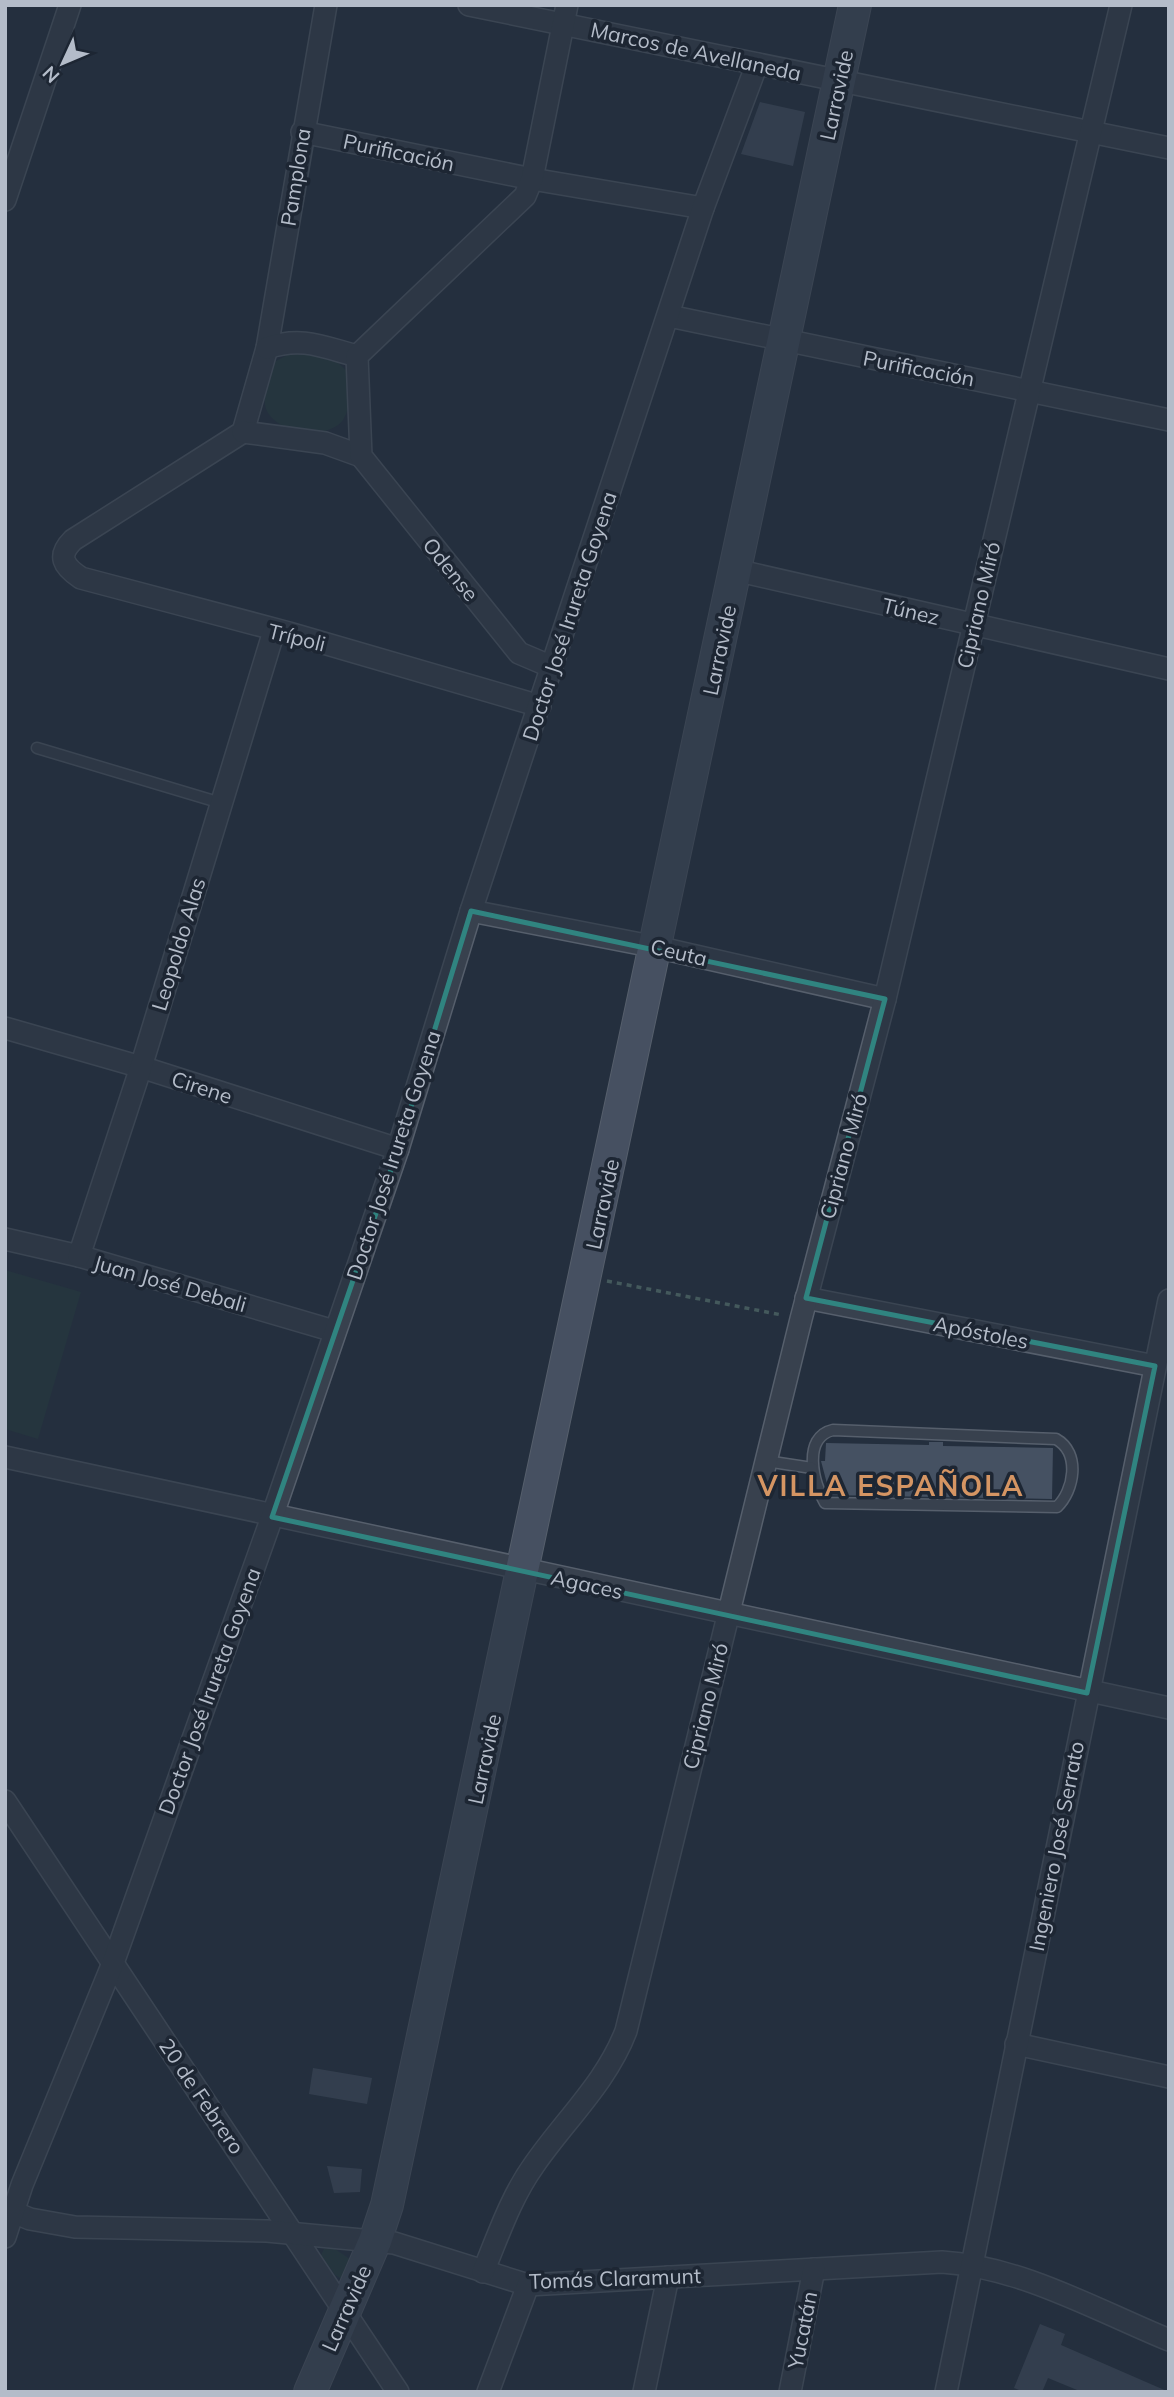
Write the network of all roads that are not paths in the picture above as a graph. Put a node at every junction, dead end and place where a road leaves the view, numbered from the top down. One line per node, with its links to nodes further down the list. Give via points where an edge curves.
1 (70, 5): 12 (street)
2 (326, 5): 9 (street, Pamplona)
3 (469, 5): 6 (street, Marcos de Avellaneda)
4 (855, 5): 8 (street, Larravide)
5 (1121, 5): 10 (street, Cipriano Miró)
6 (566, 15): 7 (street, Marcos de Avellaneda); 13 (street)
7 (757, 64): 8 (street, Marcos de Avellaneda); 15 (street, Doctor José Irureta Goyena)
8 (839, 81): 10 (street, Marcos de Avellaneda); 17 (street, Larravide)
9 (302, 132): 13 (street, Purificación); 18 (street, Pamplona)
10 (1090, 132): 11 (street, Marcos de Avellaneda); 20 (street, Cipriano Miró)
11 (1169, 148)
12 (12, 168): 14 (street)
13 (532, 179): 15 (street, Purificación); 19 (street, via 524,196)
14 (5, 200)
15 (703, 208): 16 (street, Doctor José Irureta Goyena)
16 (668, 316): 17 (street, Purificación); 27 (street, Doctor José Irureta Goyena)
17 (786, 342): 20 (street, Purificación); 24 (street, Larravide)
18 (267, 348): 19 (street, via 294,341); 22 (street, Pamplona)
19 (357, 356): 23 (street)
20 (1030, 390): 21 (street, Purificación); 25 (street, Cipriano Miró)
21 (1169, 420)
22 (243, 432): 23 (street, via 344,448); 26 (street, Trípoli, via 73,540 62,558 67,569 80,578)
23 (361, 456): 27 (street, Odense, via 519,653)
24 (736, 570): 25 (street, Túnez); 33 (street, Larravide)
25 (974, 625): 28 (street, Túnez); 34 (street, Cipriano Miró)
26 (274, 631): 29 (street, Trípoli); 31 (street, Leopoldo Alas)
27 (552, 667): 29 (street, Doctor José Irureta Goyena)
28 (1169, 669)
29 (540, 706): 32 (street, Doctor José Irureta Goyena)
30 (37, 748): 31 (lane)
31 (221, 803): 36 (street, Leopoldo Alas)
32 (471, 911): 33 (street, Ceuta); 37 (street, Doctor José Irureta Goyena)
33 (656, 947): 34 (street, Ceuta); 48 (street, Larravide)
34 (885, 999): 40 (street, Cipriano Miró)
35 (5, 1028): 36 (street, Cirene)
36 (141, 1067): 37 (street, Cirene); 39 (street, Leopoldo Alas)
37 (398, 1149): 42 (street, Doctor José Irureta Goyena)
38 (5, 1239): 39 (street, Juan José Debali)
39 (79, 1256): 42 (street, Juan José Debali)
40 (807, 1298): 43 (street, Apóstoles); 45 (street, Cipriano Miró)
41 (1169, 1300): 43 (street, Ingeniero José Serrato)
42 (334, 1331): 47 (street, Doctor José Irureta Goyena)
43 (1154, 1366): 50 (street, Ingeniero José Serrato)
44 (5, 1457): 47 (street, Agaces)
45 (766, 1461): 46 (lane); 49 (street, Cipriano Miró)
46 (812, 1468): 46 (lane, via 817,1439 833,1430 1056,1439 1072,1461 1068,1494 1057,1507 825,1503)
47 (272, 1517): 48 (street, Agaces); 53 (street, Doctor José Irureta Goyena)
48 (525, 1570): 49 (street, Agaces); 60 (street, Larravide, via 387,2205)
49 (727, 1614): 50 (street, Agaces); 63 (street, Cipriano Miró, via 626,2031 594,2088 533,2166)
50 (1087, 1693): 51 (street, Agaces); 54 (street, Ingeniero José Serrato)
51 (1169, 1708)
52 (5, 1801): 53 (street, 20 de Febrero)
53 (113, 1963): 56 (street, Doctor José Irureta Goyena); 58 (street, 20 de Febrero)
54 (1016, 2044): 55 (street); 61 (street, Ingeniero José Serrato)
55 (1169, 2077)
56 (14, 2183): 57 (street, Doctor José Irureta Goyena)
57 (13, 2212): 58 (street, Tomás Claramunt, via 75,2227); 59 (street, Doctor José Irureta Goyena)
58 (295, 2233): 60 (street, Tomás Claramunt); 66 (street, 20 de Febrero)
59 (5, 2237)
60 (375, 2241): 63 (street, Tomás Claramunt); 66 (street, Larravide)
61 (973, 2264): 62 (street, Tomás Claramunt); 67 (street, Tomás Claramunt, via 1013,2275); 73 (street, Ingeniero José Serrato)
62 (814, 2269): 64 (street, Tomás Claramunt); 72 (street, Yucatán)
63 (483, 2272): 65 (street, Tomás Claramunt)
64 (667, 2277): 65 (street, Tomás Claramunt); 71 (street)
65 (528, 2285): 70 (street)
66 (345, 2312): 68 (street, Larravide); 69 (street, 20 de Febrero)
67 (1169, 2340)
68 (310, 2392)
69 (398, 2392)
70 (488, 2392)
71 (644, 2392)
72 (790, 2392)
73 (946, 2392)

